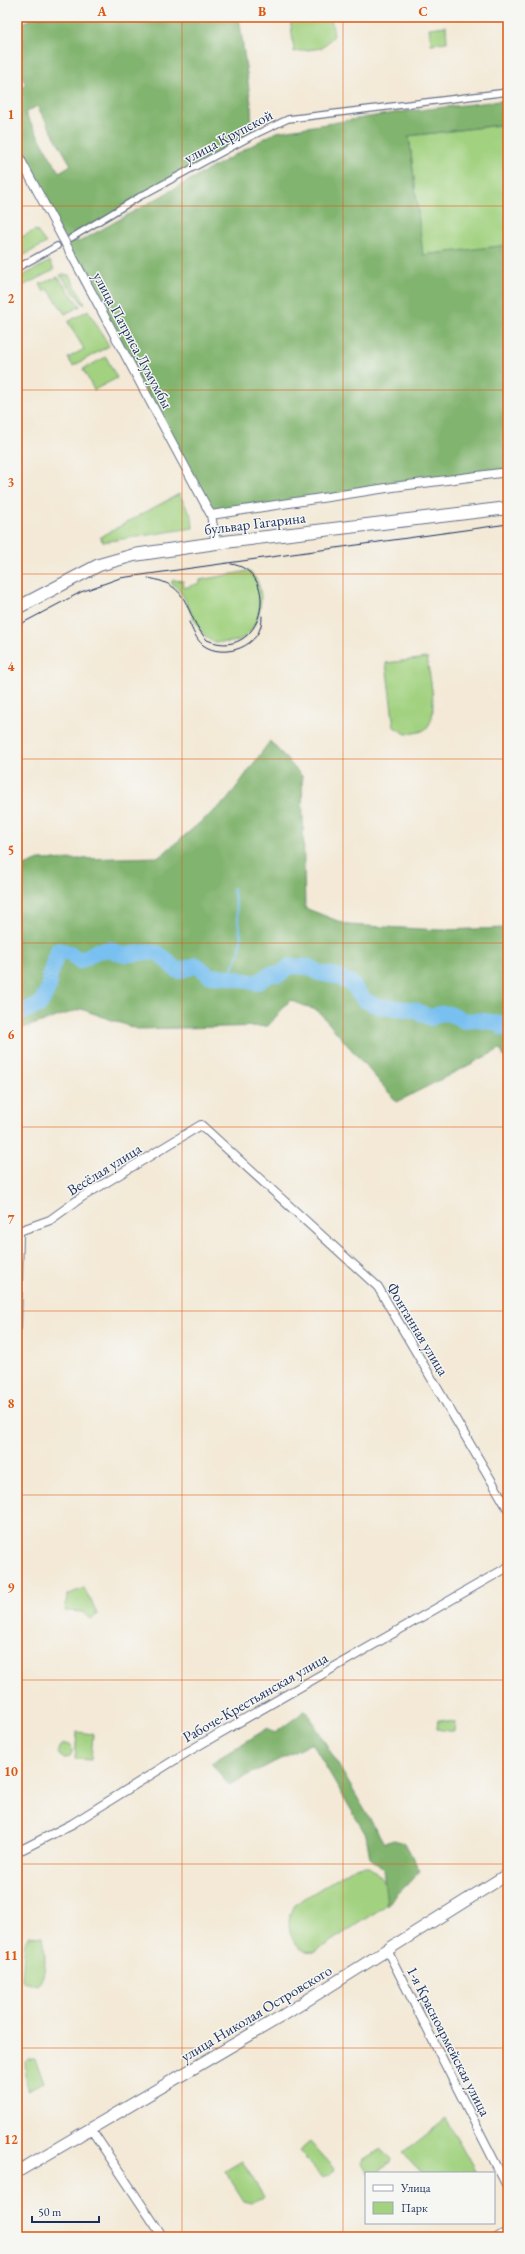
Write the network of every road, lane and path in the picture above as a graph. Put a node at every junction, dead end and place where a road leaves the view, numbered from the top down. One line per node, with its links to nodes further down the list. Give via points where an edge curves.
1 (508, 92): 3 (street, улица Крупской, via 278,123 146,194)
2 (17, 153): 8 (street, улица Патриса Лумумбы)
3 (71, 238)
4 (57, 246): 5 (street)
5 (17, 268)
6 (508, 472): 8 (street)
7 (508, 508): 9 (main road, бульвар Гагарина)
8 (211, 515): 9 (street, улица Патриса Лумумбы)
9 (216, 543): 10 (main road, бульвар Гагарина, via 113,560)
10 (17, 608)
11 (201, 1125): 12 (street, Весёлая улица, via 82,1197 50,1220); 14 (street, Фонтанная улица, via 374,1283)
12 (18, 1230): 13 (street)
13 (17, 1328)
14 (508, 1509)
15 (508, 1567): 16 (street, Рабоче-Крестьянская улица, via 190,1751 72,1824)
16 (17, 1852)
17 (508, 1874): 18 (main road, улица Николая Островского)
18 (387, 1950): 19 (main road, улица Николая Островского); 21 (street, 1-я Красноармейская улица)
19 (91, 2129): 20 (main road, улица Николая Островского); 23 (street)
20 (17, 2172)
21 (508, 2188)
22 (508, 2231): 24 (street)
23 (163, 2237)
24 (498, 2237)

